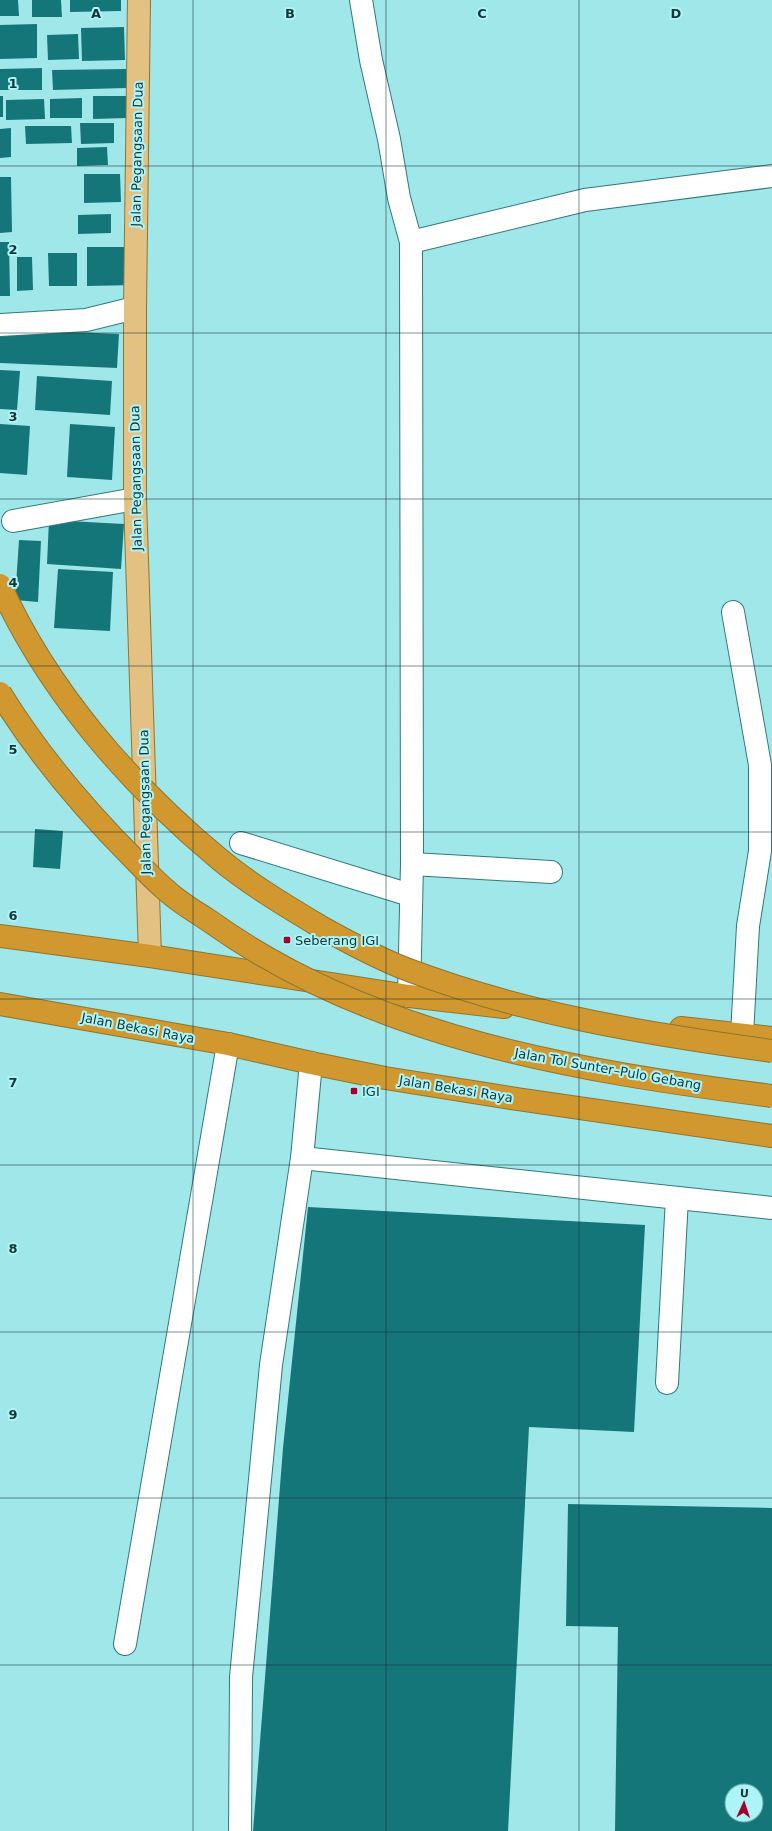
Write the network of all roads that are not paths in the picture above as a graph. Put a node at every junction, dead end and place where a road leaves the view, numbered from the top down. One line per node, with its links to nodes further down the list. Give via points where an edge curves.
1 (139, 0): 5 (main road, Jalan Pegangsaan Dua)
2 (361, 0): 4 (street, via 399,198)
3 (772, 176): 4 (street, via 585,200)
4 (411, 242): 13 (street)
5 (136, 308): 6 (street, via 86,320); 7 (main road, Jalan Pegangsaan Dua)
6 (0, 325)
7 (136, 499): 8 (street); 17 (main road, Jalan Pegangsaan Dua)
8 (13, 521)
9 (0, 585): 23 (highway, bridge, via 31,644 69,702 118,763 164,810 219,859 300,915 348,942 404,968 507,1002 637,1032)
10 (733, 612): 20 (street, via 760,765 760,851 748,926)
11 (0, 693): 25 (highway, Jalan Tol Sunter–Pulo Gebang, bridge, via 42,754 83,805 167,892 282,968 393,1016 513,1053 584,1068)
12 (241, 844): 15 (street)
13 (412, 864): 14 (street); 15 (street)
14 (551, 872)
15 (410, 895): 18 (street, via 411,953)
16 (0, 936): 17 (highway)
17 (150, 956): 18 (highway)
18 (408, 996): 20 (highway)
19 (0, 1004): 22 (highway, Jalan Bekasi Raya)
20 (742, 1035): 21 (highway)
21 (772, 1038)
22 (228, 1044): 24 (highway, Jalan Bekasi Raya); 31 (street)
23 (772, 1051)
24 (311, 1063): 26 (highway, Jalan Bekasi Raya, via 517,1099); 27 (street)
25 (772, 1096)
26 (772, 1136)
27 (302, 1158): 28 (street); 32 (street, via 272,1366 241,1669)
28 (677, 1198): 29 (street); 30 (street)
29 (772, 1208)
30 (667, 1383)
31 (125, 1644)
32 (240, 1831)

